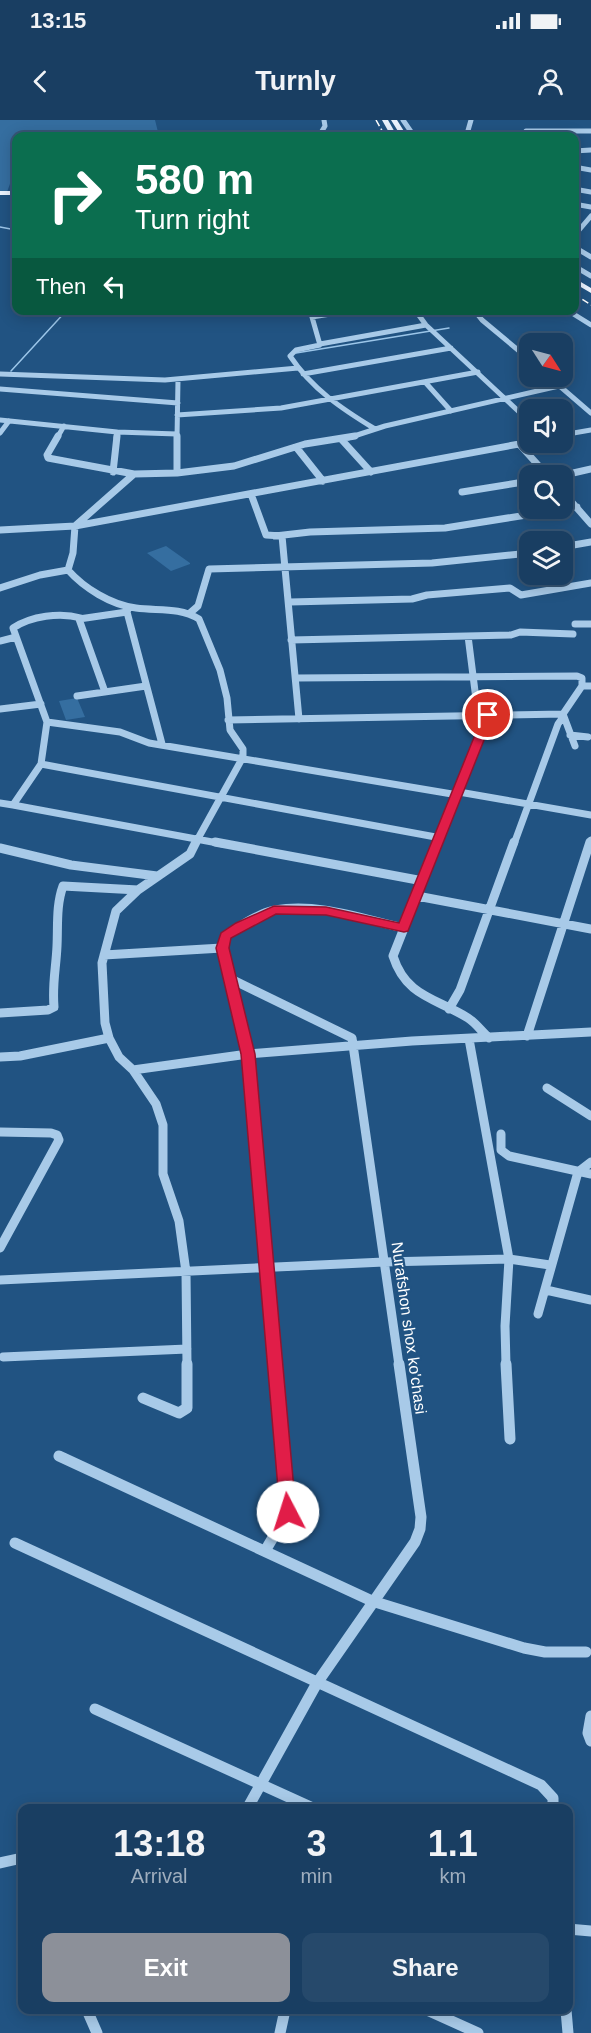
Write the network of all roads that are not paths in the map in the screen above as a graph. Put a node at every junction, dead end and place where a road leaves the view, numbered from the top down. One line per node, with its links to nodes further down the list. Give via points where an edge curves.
1 (591, 131): 2 (street)
2 (569, 132)
3 (591, 216): 4 (street)
4 (579, 230)
5 (311, 315): 11 (street)
6 (419, 315): 9 (street)
7 (478, 315): 13 (street)
8 (575, 315): 10 (street)
9 (426, 325): 11 (street); 12 (street)
10 (591, 325)
11 (320, 344): 14 (street, via 291,353)
12 (452, 348): 15 (street); 17 (street)
13 (519, 351)
14 (298, 368): 17 (street); 18 (street)
15 (478, 372): 19 (street); 24 (street)
16 (0, 374): 18 (street)
17 (303, 374): 23 (street)
18 (178, 380): 25 (street)
19 (425, 382): 23 (street); 26 (street)
20 (556, 387): 24 (street)
21 (561, 387): 28 (street)
22 (0, 389): 25 (street)
23 (328, 398): 29 (street, via 281,408); 33 (street)
24 (504, 399): 26 (street); 27 (street)
25 (178, 404): 29 (street)
26 (451, 411): 33 (street)
27 (519, 412)
28 (591, 413)
29 (177, 415): 38 (street)
30 (0, 420): 31 (street)
31 (9, 421): 32 (street); 36 (street)
32 (64, 426): 35 (street); 46 (street, via 48,458)
33 (375, 429): 39 (street)
34 (591, 430): 37 (street)
35 (117, 432): 38 (street); 46 (street)
36 (0, 433)
37 (573, 433)
38 (177, 434): 47 (street)
39 (341, 439): 41 (street); 45 (street)
40 (519, 444): 45 (street)
41 (296, 447): 47 (street, via 234,466); 50 (street)
42 (527, 453): 43 (street)
43 (538, 465)
44 (591, 469): 48 (street)
45 (371, 471): 50 (street)
46 (113, 472): 49 (street)
47 (177, 473): 49 (street)
48 (573, 473)
49 (134, 474): 57 (street)
50 (323, 481): 53 (street)
51 (519, 483): 52 (street)
52 (462, 492)
53 (251, 494): 57 (street); 59 (street, via 266,535)
54 (573, 503): 55 (street)
55 (577, 507): 56 (street); 59 (street, via 445,528)
56 (591, 524)
57 (75, 526): 58 (street); 64 (street)
58 (0, 530)
59 (275, 536): 63 (street, via 282,536)
60 (591, 542): 61 (street)
61 (573, 545)
62 (519, 554): 63 (street, via 432,563)
63 (286, 567): 67 (street); 69 (street, via 209,569 198,606)
64 (68, 570): 66 (street); 68 (street)
65 (591, 583): 67 (street, via 521,595 510,588 427,595 412,600)
66 (0, 588)
67 (290, 602): 76 (street)
68 (128, 610): 69 (street); 70 (street); 80 (street)
69 (190, 613): 91 (street, via 199,619 220,670)
70 (81, 618): 75 (street, via 73,614 23,621 13,628); 83 (street, via 78,621)
71 (575, 624): 72 (street)
72 (591, 624)
73 (573, 634): 74 (street)
74 (468, 636): 76 (street); 78 (street)
75 (16, 637): 77 (street); 85 (street)
76 (291, 640): 79 (street)
77 (0, 641)
78 (472, 675): 79 (street); 81 (street, via 577,676 582,678); 88 (street)
79 (297, 678): 90 (street)
80 (147, 686): 83 (street); 95 (street)
81 (582, 686): 82 (street); 89 (street)
82 (591, 686)
83 (105, 692): 84 (street)
84 (77, 696)
85 (40, 704): 86 (street); 92 (street)
86 (0, 710)
87 (488, 715): 88 (street); 89 (street); 99 (street)
88 (478, 716): 90 (street)
89 (563, 716): 93 (street); 102 (street)
90 (299, 719): 91 (street)
91 (228, 720): 97 (street, via 243,749)
92 (47, 722): 95 (street, via 120,732 141,742); 98 (street)
93 (570, 735): 94 (street); 96 (street)
94 (588, 736)
95 (162, 744): 97 (street)
96 (575, 746)
97 (243, 757): 99 (street); 100 (street)
98 (41, 764): 100 (street); 103 (street)
99 (459, 794): 102 (street); 105 (street)
100 (221, 797): 105 (street); 106 (street)
101 (0, 803): 103 (street)
102 (529, 804): 104 (street); 113 (street)
103 (13, 805): 106 (street)
104 (591, 815)
105 (441, 838): 110 (street)
106 (198, 839): 109 (street, via 186,857); 110 (street)
107 (591, 840): 114 (street)
108 (0, 848): 109 (street, via 70,865)
109 (157, 876): 111 (street)
110 (423, 881): 112 (street)
111 (138, 890): 118 (street, via 116,911); 121 (street, via 63,886 52,983 54,1007)
112 (417, 896): 113 (street); 115 (street)
113 (490, 909): 114 (street); 120 (street)
114 (564, 924): 116 (street); 123 (street)
115 (404, 928): 117 (street, via 326,911 274,910 225,936); 120 (street, via 393,956 396,965 408,985)
116 (591, 929)
117 (222, 948): 118 (street); 119 (street)
118 (104, 955): 124 (street, via 105,1023)
119 (229, 978): 127 (street, via 352,1038); 128 (street)
120 (449, 1009): 125 (street, via 469,1019)
121 (0, 1013)
122 (591, 1032): 123 (street)
123 (527, 1036): 125 (street)
124 (109, 1038): 129 (street); 130 (street, via 119,1057)
125 (489, 1038): 126 (street)
126 (470, 1039): 127 (street); 139 (street)
127 (354, 1046): 128 (street); 140 (street, Nurafshon shox ko'chasi)
128 (248, 1054): 130 (street); 142 (street)
129 (0, 1057)
130 (133, 1070): 143 (street, via 156,1104 163,1125 163,1174 179,1221)
131 (547, 1088): 132 (street)
132 (591, 1116)
133 (0, 1132): 138 (street, via 51,1133 59,1138)
134 (501, 1134): 136 (street, via 501,1150 509,1156)
135 (591, 1162): 136 (street)
136 (578, 1172): 137 (street); 141 (street)
137 (591, 1174)
138 (0, 1248)
139 (509, 1259): 140 (street); 141 (street); 151 (street, via 505,1338)
140 (384, 1262): 142 (street); 155 (street, Nurafshon shox ko'chasi, via 421,1524 415,1542)
141 (550, 1265): 145 (street)
142 (266, 1268): 143 (street); 154 (street, via 288,1512)
143 (186, 1272): 144 (street); 148 (street)
144 (0, 1280)
145 (546, 1290): 146 (street); 147 (street)
146 (591, 1300)
147 (538, 1314)
148 (187, 1349): 149 (street); 150 (street, via 186,1411 179,1413)
149 (3, 1358)
150 (143, 1398)
151 (510, 1439)
152 (59, 1456): 154 (street)
153 (15, 1543): 157 (street)
154 (265, 1551): 155 (street)
155 (372, 1601): 156 (street, via 524,1648); 157 (street, Nurafshon shox ko'chasi)
156 (586, 1652)
157 (317, 1683): 161 (street, Nurafshon shox ko'chasi); 164 (street, via 541,1785 553,1798)
158 (95, 1709): 161 (street)
159 (591, 1716): 160 (street)
160 (591, 1741)
161 (261, 1783): 162 (street, Nurafshon shox ko'chasi); 163 (street)
162 (250, 1804)
163 (305, 1804)
164 (553, 1804)
165 (18, 1859): 166 (street)
166 (0, 1863)
167 (573, 1930): 168 (street)
168 (591, 1932)
169 (89, 2014): 173 (street)
170 (284, 2014): 174 (street)
171 (436, 2014): 175 (street)
172 (566, 2014): 176 (street)
173 (97, 2033)
174 (280, 2033)
175 (478, 2033)
176 (568, 2033)

